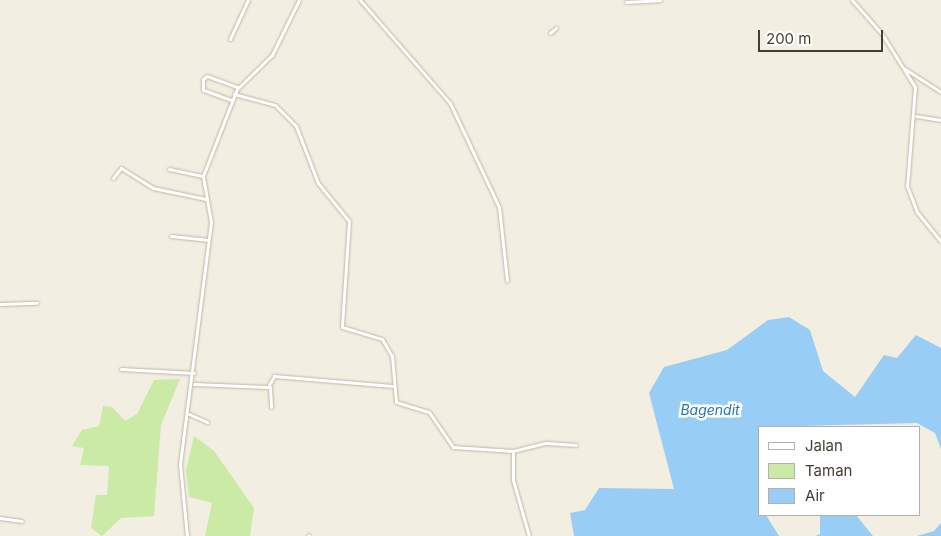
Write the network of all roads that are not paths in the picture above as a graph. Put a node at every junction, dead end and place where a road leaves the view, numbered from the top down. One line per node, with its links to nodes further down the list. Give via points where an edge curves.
1 (248, 0): 9 (street)
2 (299, 0): 13 (street, via 272,54)
3 (360, 0): 26 (street, via 450,104 499,207)
4 (660, 0): 6 (street)
5 (852, 0): 10 (street)
6 (626, 2)
7 (556, 28): 8 (street)
8 (551, 33)
9 (230, 39)
10 (905, 69): 11 (street); 12 (street)
11 (916, 75): 12 (street); 14 (street)
12 (912, 82): 17 (street)
13 (238, 87): 15 (street); 16 (street, via 207,76 203,80 203,90)
14 (941, 92)
15 (234, 94): 16 (street); 32 (street, via 275,105 296,126 318,183 349,221 340,319 343,329 382,339 392,356)
16 (231, 100): 20 (street)
17 (916, 114): 18 (street); 25 (street, via 907,186 917,212)
18 (941, 120)
19 (169, 169): 20 (street)
20 (203, 176): 22 (street)
21 (113, 178): 22 (street, via 121,168 153,188)
22 (206, 199): 24 (street, via 211,222)
23 (171, 236): 24 (street)
24 (207, 240): 30 (street)
25 (941, 242)
26 (507, 281)
27 (37, 303): 28 (street)
28 (0, 304)
29 (122, 369): 30 (street)
30 (194, 373): 31 (street)
31 (194, 384): 33 (street); 35 (street)
32 (393, 386): 33 (street, via 274,376); 38 (street, via 398,404 429,412 456,448)
33 (267, 387): 34 (street)
34 (271, 407)
35 (189, 414): 36 (street); 41 (street, via 180,464)
36 (207, 422)
37 (576, 445): 38 (street, via 546,443)
38 (513, 451): 42 (street, via 514,480)
39 (0, 518): 40 (street)
40 (22, 521)
41 (187, 536)
42 (529, 536)

